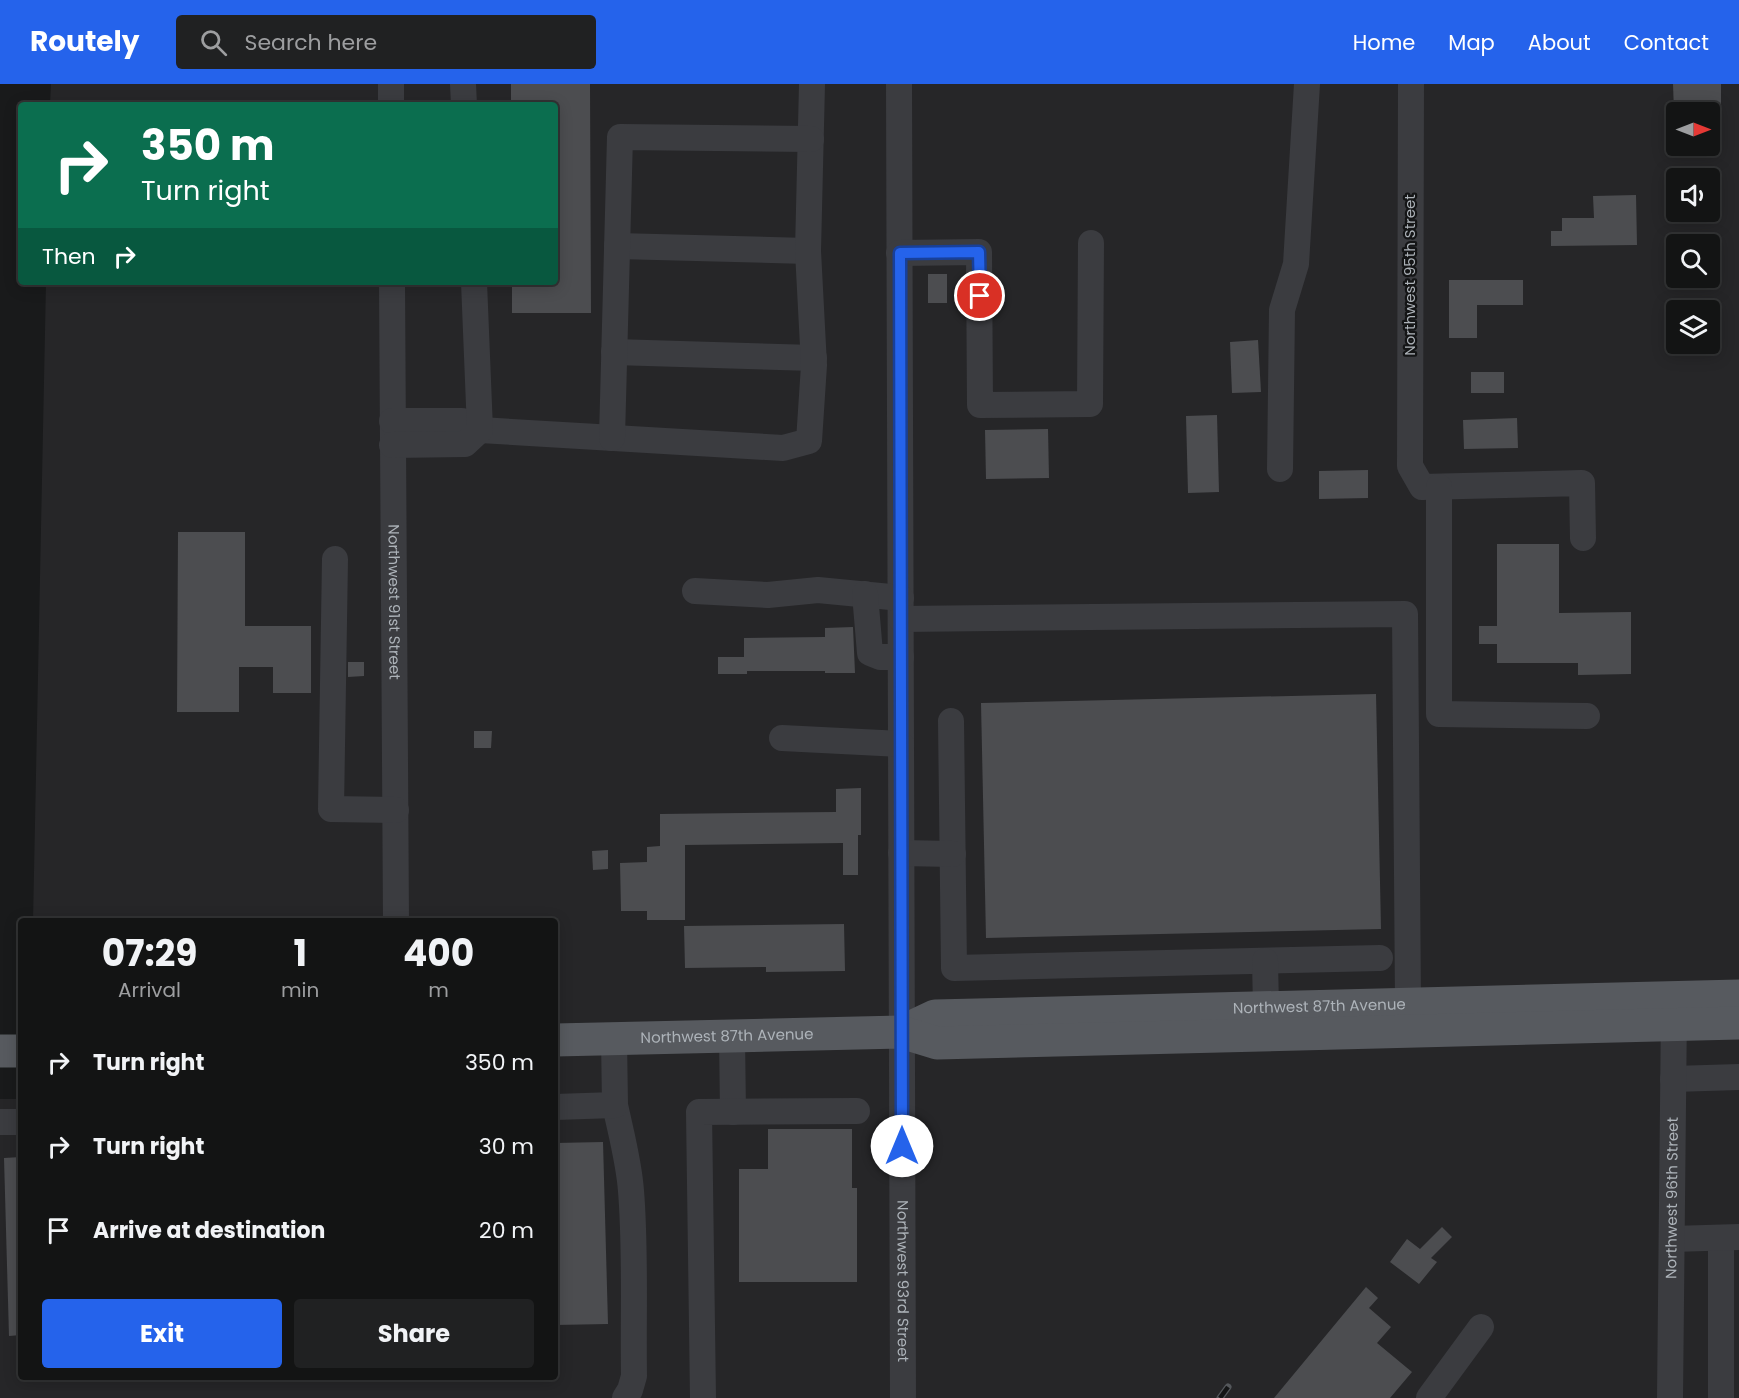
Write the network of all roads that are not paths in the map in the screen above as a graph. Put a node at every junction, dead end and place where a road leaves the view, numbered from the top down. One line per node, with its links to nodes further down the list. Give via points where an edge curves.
1 (391, 84): 7 (street)
2 (463, 84): 8 (street)
3 (812, 84): 9 (street)
4 (898, 84): 13 (street, Northwest 93rd Street)
5 (1307, 84): 21 (street, via 1296,264 1282,310)
6 (1411, 84): 22 (street, Northwest 95th Street, via 1410,466 1422,487)
7 (391, 102)
8 (464, 102)
9 (811, 139): 11 (street, via 620,137); 12 (street)
10 (1091, 243): 13 (street, via 1090,404 980,405 979,252)
11 (617, 246): 12 (street); 16 (street)
12 (808, 251): 17 (street)
13 (900, 253): 27 (street, Northwest 93rd Street)
14 (392, 285): 19 (street, Northwest 91st Street)
15 (474, 285): 18 (street)
16 (614, 352): 17 (street); 20 (street)
17 (814, 357): 20 (street, via 809,441 783,448)
18 (480, 430): 19 (street, via 465,444); 20 (street)
19 (392, 433): 33 (street, Northwest 91st Street)
20 (612, 438)
21 (1280, 469)
22 (1439, 487): 23 (street, via 1582,483); 29 (street, via 1439,714)
23 (1584, 538)
24 (335, 559): 33 (street, via 331,809)
25 (696, 591): 26 (street, via 768,595 818,590)
26 (865, 594): 27 (street); 28 (street, via 870,653)
27 (902, 608): 28 (street, Northwest 93rd Street); 40 (street, via 1405,614)
28 (902, 657): 32 (street, Northwest 93rd Street)
29 (1587, 716)
30 (951, 721): 35 (street)
31 (782, 738): 32 (street)
32 (902, 744): 34 (street, Northwest 93rd Street)
33 (396, 810): 36 (street, Northwest 91st Street)
34 (901, 853): 35 (street); 44 (street, Northwest 93rd Street)
35 (953, 854): 38 (street, via 954,968)
36 (396, 918)
37 (1380, 958): 38 (street)
38 (1265, 961): 41 (street)
39 (1739, 996): 42 (main road, Northwest 87th Avenue)
40 (1408, 1004): 41 (main road, Northwest 87th Avenue); 42 (main road, Northwest 87th Avenue)
41 (1266, 1007): 44 (main road, Northwest 87th Avenue, via 936,1016)
42 (1674, 1011): 43 (main road, Northwest 87th Avenue); 44 (main road, Northwest 87th Avenue, via 937,1043); 51 (street, Northwest 96th Street)
43 (1739, 1023)
44 (901, 1032): 45 (main road, Northwest 87th Avenue); 63 (street, Northwest 93rd Street)
45 (732, 1036): 46 (main road, Northwest 87th Avenue); 55 (street)
46 (614, 1038): 47 (main road, Northwest 87th Avenue); 52 (street)
47 (558, 1040)
48 (0, 1051): 49 (main road)
49 (18, 1051)
50 (1739, 1077): 51 (street)
51 (1673, 1080): 59 (street, Northwest 96th Street)
52 (615, 1105): 53 (street); 61 (street, via 631,1190 632,1217 634,1376)
53 (558, 1107)
54 (857, 1111): 55 (street)
55 (733, 1112): 62 (street, via 699,1112)
56 (0, 1122): 57 (street)
57 (18, 1122)
58 (1730, 1237): 59 (street); 66 (street)
59 (1672, 1239): 65 (street, Northwest 96th Street)
60 (1481, 1327): 64 (street)
61 (625, 1398)
62 (703, 1398)
63 (903, 1398)
64 (1429, 1398)
65 (1670, 1398)
66 (1721, 1398)

